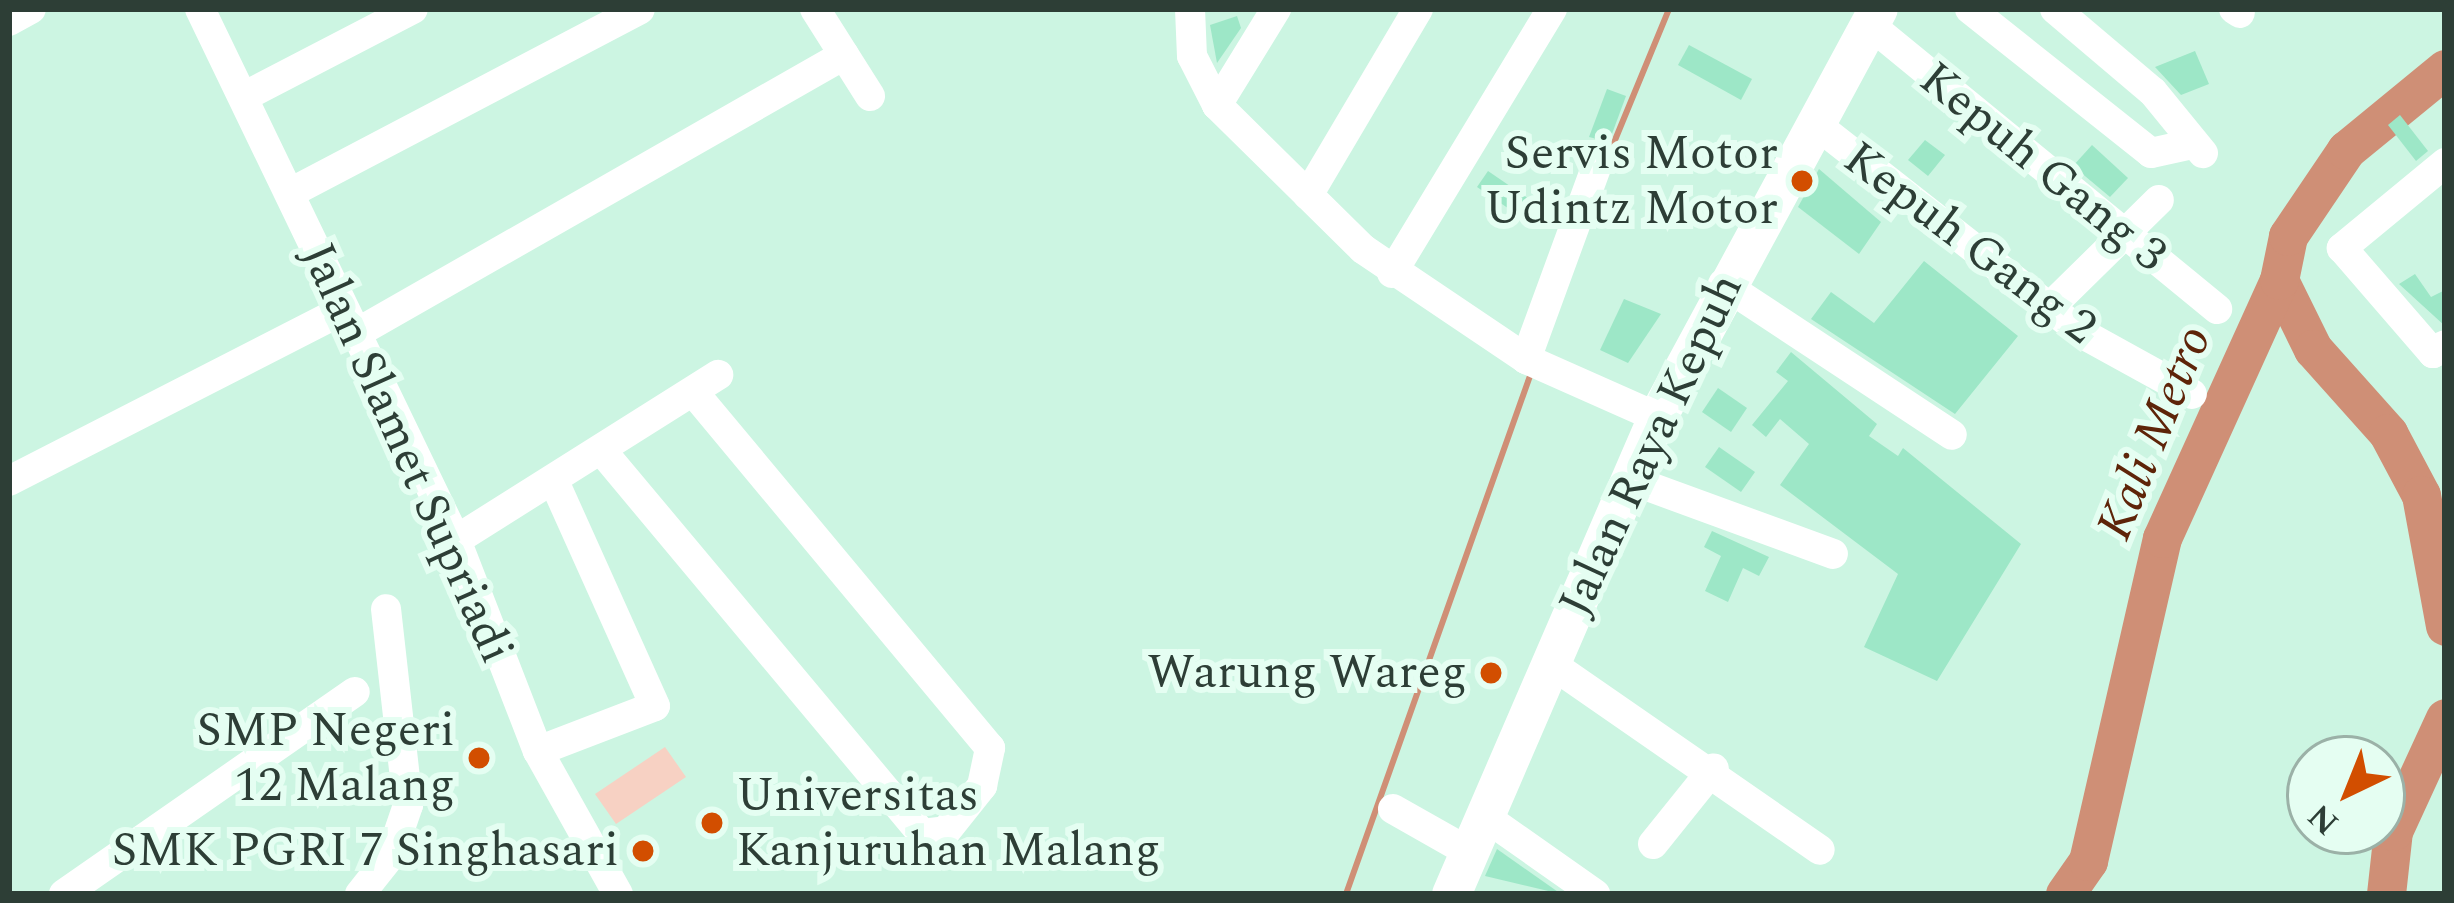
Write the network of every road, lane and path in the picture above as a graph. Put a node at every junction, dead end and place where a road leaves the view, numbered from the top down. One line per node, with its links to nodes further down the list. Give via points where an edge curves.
1 (31, 9): 13 (street)
2 (200, 9): 15 (street, Jalan Slamet Supriadi)
3 (412, 9): 15 (street)
4 (640, 9): 21 (street)
5 (815, 9): 14 (street)
6 (1190, 9): 17 (street, via 1192,56)
7 (1276, 9): 17 (street)
8 (1418, 9): 22 (street)
9 (1552, 9): 25 (street)
10 (1970, 9): 11 (street, via 2151,153 2194,150 2152,92)
11 (2055, 9)
12 (1874, 17): 18 (main road, Jalan Raya Kepuh); 24 (street, Kepuh Gang 3)
13 (9, 21)
14 (844, 55): 16 (street); 29 (street)
15 (245, 96): 21 (street, Jalan Slamet Supriadi)
16 (870, 96)
17 (1217, 105): 22 (street)
18 (1813, 122): 26 (main road, Jalan Raya Kepuh); 27 (street, Kepuh Gang 2)
19 (1599, 159): 31 (street)
20 (2445, 163): 30 (street, via 2342,248 2433,353)
21 (290, 193): 29 (street, Jalan Slamet Supriadi)
22 (1308, 195): 25 (street)
23 (2159, 200): 24 (street)
24 (2122, 235): 27 (street); 28 (street, Kepuh Gang 3)
25 (1392, 273): 31 (street)
26 (1723, 284): 33 (main road, Jalan Raya Kepuh); 34 (street)
27 (2049, 308): 32 (street, Kepuh Gang 2)
28 (2217, 309)
29 (349, 322): 37 (street); 39 (street, Jalan Slamet Supriadi)
30 (2445, 345)
31 (1535, 363): 33 (street)
32 (2192, 394)
33 (1657, 417): 36 (main road, Jalan Raya Kepuh)
34 (1952, 435)
35 (602, 451): 35 (street, via 922,834 946,831 982,786 989,748 705,383); 38 (street)
36 (1631, 480): 40 (street); 42 (main road, Jalan Raya Kepuh)
37 (9, 481)
38 (555, 484): 39 (street); 44 (street, via 655,706)
39 (456, 540): 44 (street, Jalan Slamet Supriadi)
40 (1833, 554)
41 (386, 609): 51 (street, via 408,805 391,855)
42 (1550, 663): 45 (street); 47 (main road, Jalan Raya Kepuh)
43 (356, 692): 50 (street)
44 (538, 751): 52 (street, Jalan Slamet Supriadi)
45 (1714, 769): 48 (street); 49 (street)
46 (1393, 809): 47 (street)
47 (1477, 834): 53 (main road, Jalan Raya Kepuh); 54 (street)
48 (1652, 844)
49 (1820, 850)
50 (64, 894)
51 (360, 894)
52 (618, 894)
53 (1451, 894)
54 (1595, 894)

